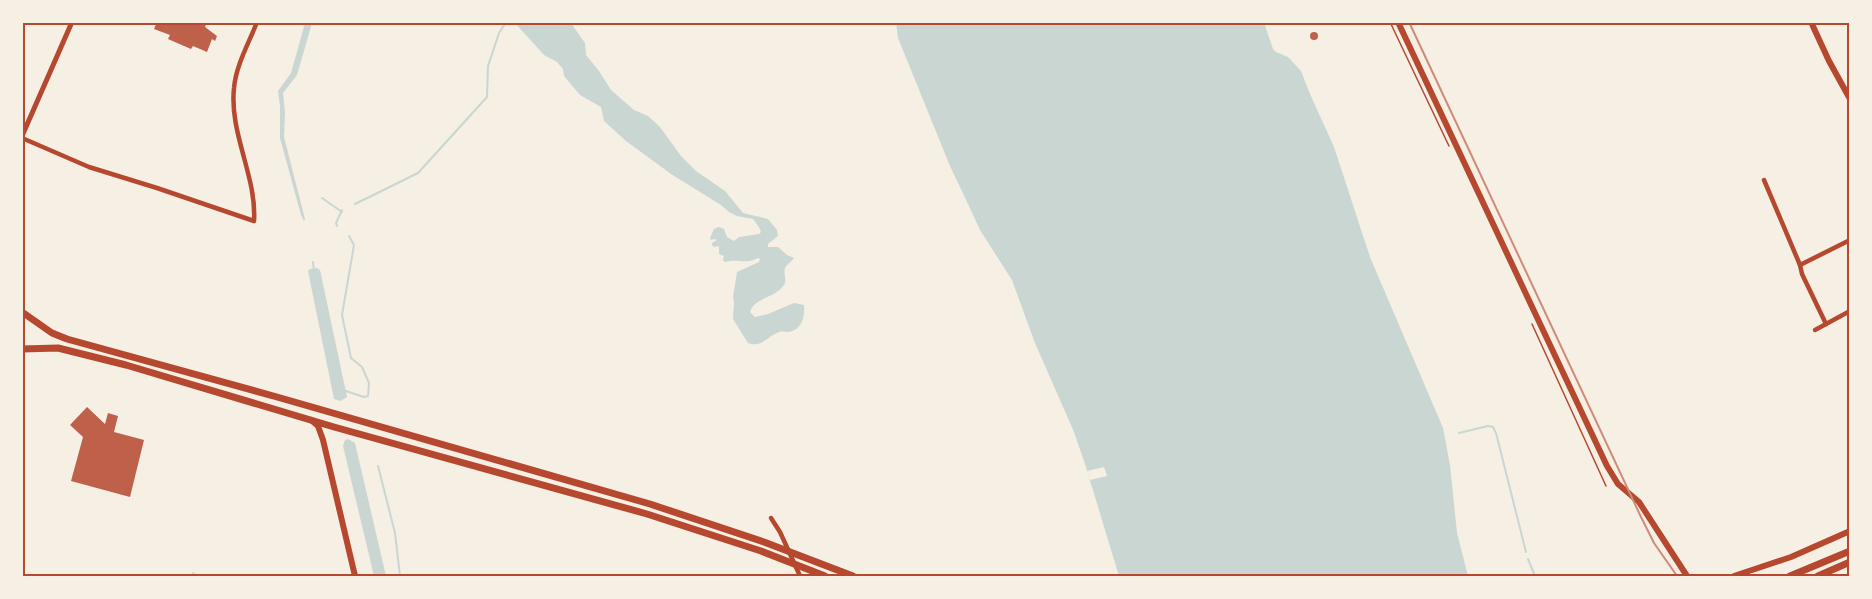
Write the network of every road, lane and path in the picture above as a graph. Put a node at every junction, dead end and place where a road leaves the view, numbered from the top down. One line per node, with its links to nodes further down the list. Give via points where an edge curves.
1 (72, 22): 7 (street)
2 (257, 22): 7 (street, via 238,70 233,101 255,207 254,221 89,167)
3 (1390, 22): 8 (path)
4 (1398, 22): 30 (main road, via 1613,478 1639,502)
5 (1810, 22): 6 (main road)
6 (1850, 99)
7 (22, 137)
8 (1449, 148)
9 (1764, 180): 11 (street)
10 (1850, 240): 11 (street)
11 (1800, 265): 15 (street)
12 (1850, 311): 15 (street)
13 (22, 312): 29 (main road, via 67,339 650,504)
14 (1530, 319): 21 (path)
15 (1827, 324): 16 (street)
16 (1815, 330)
17 (22, 350): 18 (main road, via 64,349)
18 (310, 419): 19 (main road); 20 (main road, via 318,426)
19 (334, 426): 20 (main road); 28 (main road, via 647,514)
20 (323, 440): 26 (main road)
21 (1606, 486)
22 (771, 518): 27 (street)
23 (1850, 531): 31 (main road)
24 (1850, 551): 32 (main road)
25 (1850, 562): 33 (main road)
26 (355, 576)
27 (800, 576)
28 (825, 576)
29 (853, 576)
30 (1687, 576)
31 (1734, 576)
32 (1790, 576)
33 (1818, 576)

